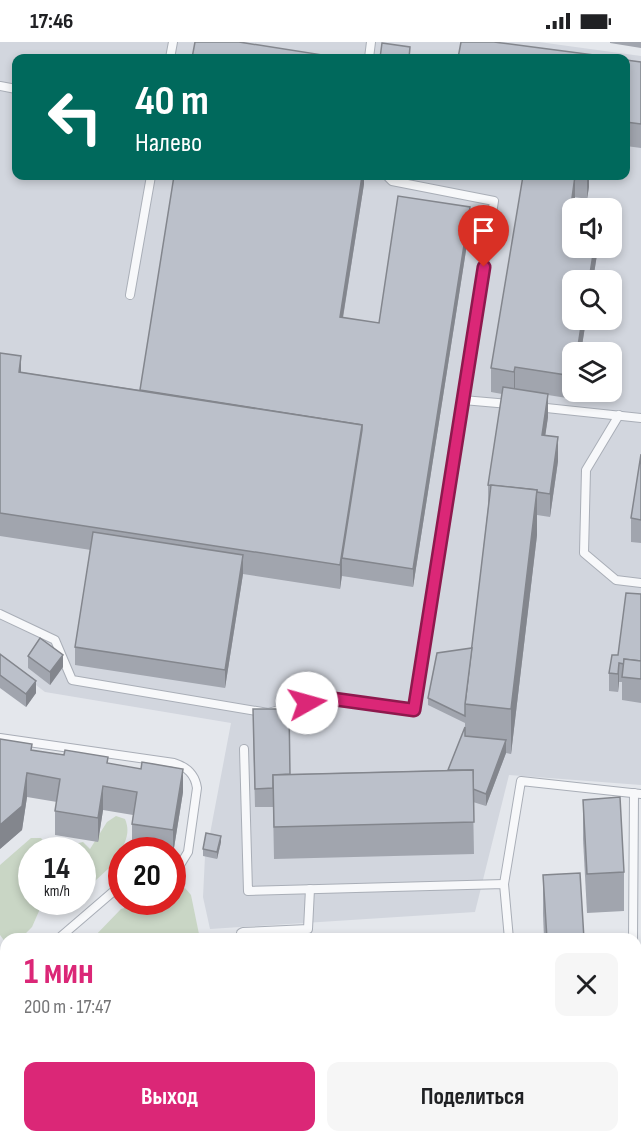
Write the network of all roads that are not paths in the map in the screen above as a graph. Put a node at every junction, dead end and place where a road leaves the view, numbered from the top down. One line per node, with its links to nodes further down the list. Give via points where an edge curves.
1 (150, 180): 3 (lane)
2 (391, 180): 4 (lane, via 494,201)
3 (130, 296)
4 (463, 400): 5 (lane); 10 (lane, via 414,710 327,698 268,713 72,680 55,640)
5 (519, 405)
6 (530, 406): 7 (lane)
7 (619, 415): 8 (lane); 9 (lane, via 586,470 584,553 616,580)
8 (641, 418)
9 (641, 583)
10 (0, 614)
11 (0, 738): 14 (lane, via 174,762 188,769 197,788)
12 (244, 749): 16 (lane, via 248,891)
13 (638, 793): 15 (lane, via 521,781); 21 (lane)
14 (186, 855)
15 (504, 884): 16 (lane); 20 (lane)
16 (310, 889): 19 (lane, via 308,928)
17 (108, 896): 18 (lane)
18 (65, 933)
19 (242, 933)
20 (508, 933)
21 (633, 933)

